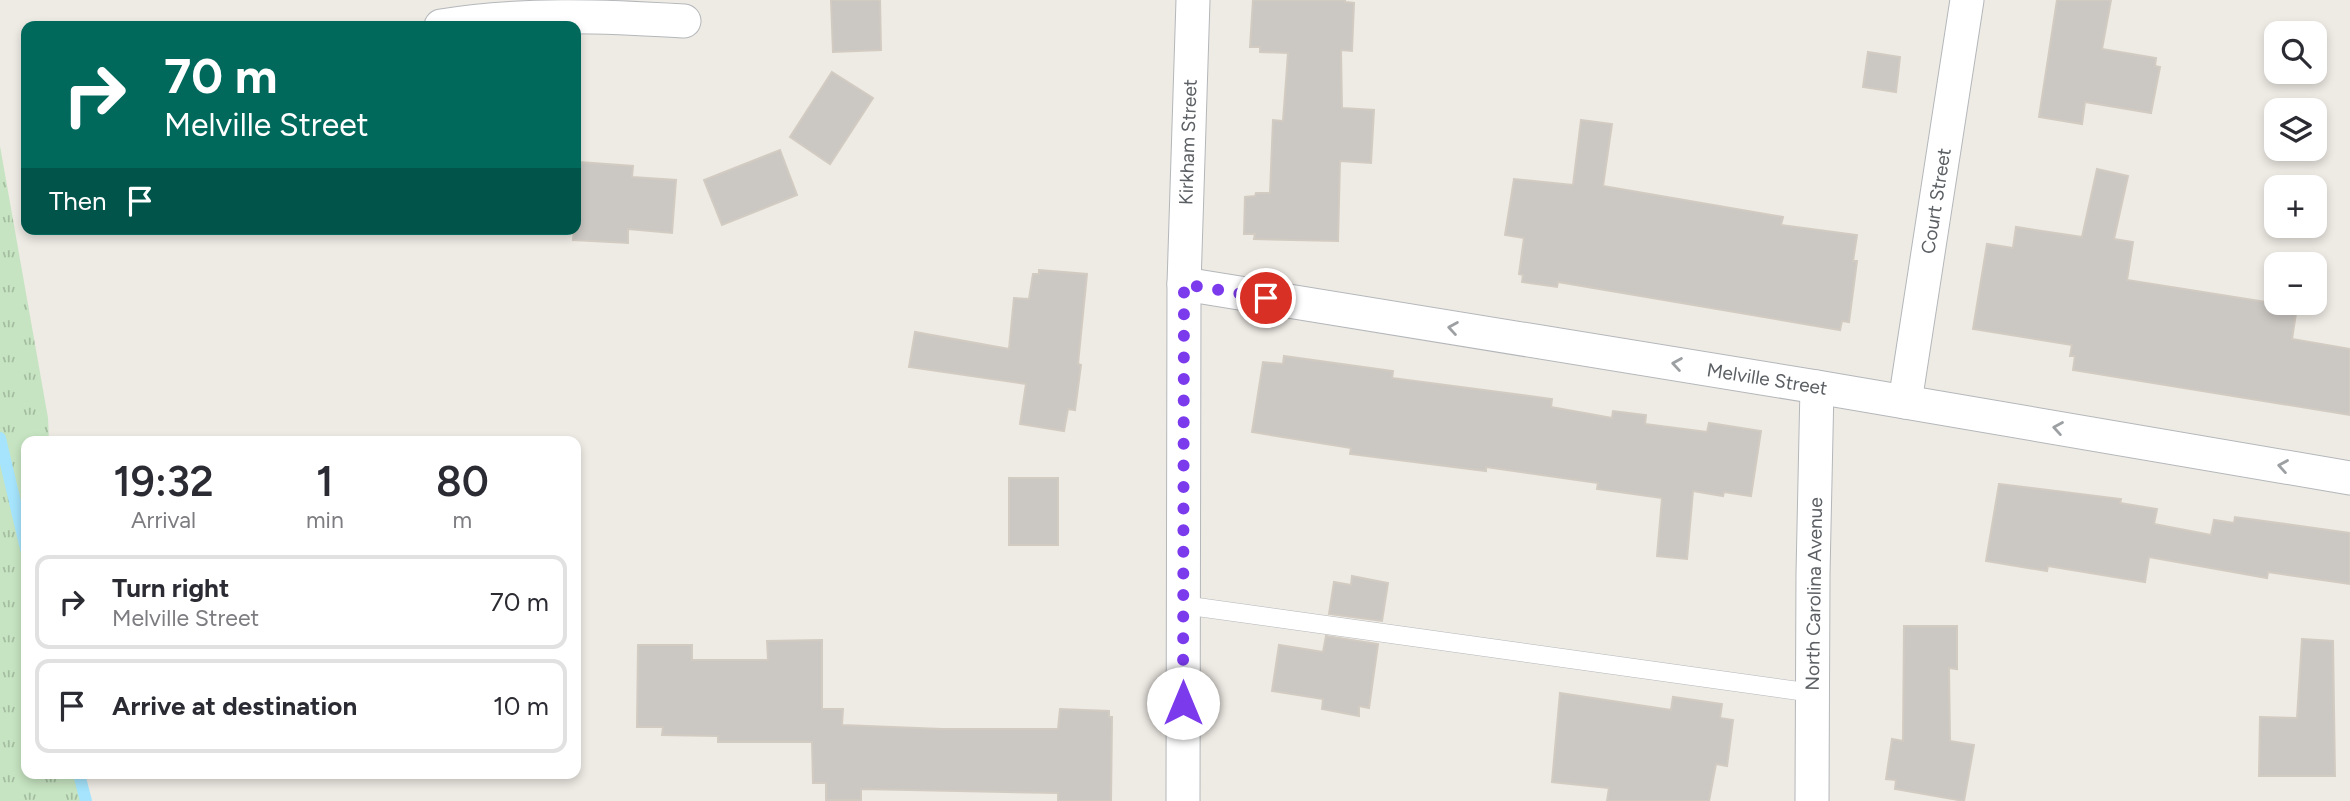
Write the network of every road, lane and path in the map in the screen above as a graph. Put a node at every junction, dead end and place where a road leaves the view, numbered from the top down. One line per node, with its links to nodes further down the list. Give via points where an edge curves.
1 (1193, 0): 6 (street, Kirkham Street)
2 (1966, 0): 8 (street, Court Street)
3 (563, 8): 4 (street); 5 (street)
4 (469, 21)
5 (684, 22)
6 (1184, 284): 7 (street, Melville Street, one-way to 6); 10 (street, Kirkham Street)
7 (1817, 387): 8 (street, Melville Street); 11 (street, North Carolina Avenue)
8 (1905, 402): 9 (street, Melville Street, one-way to 8)
9 (2350, 478)
10 (1183, 605): 11 (lane); 12 (street, Kirkham Street)
11 (1813, 692): 13 (street, North Carolina Avenue)
12 (1183, 801)
13 (1812, 801)

